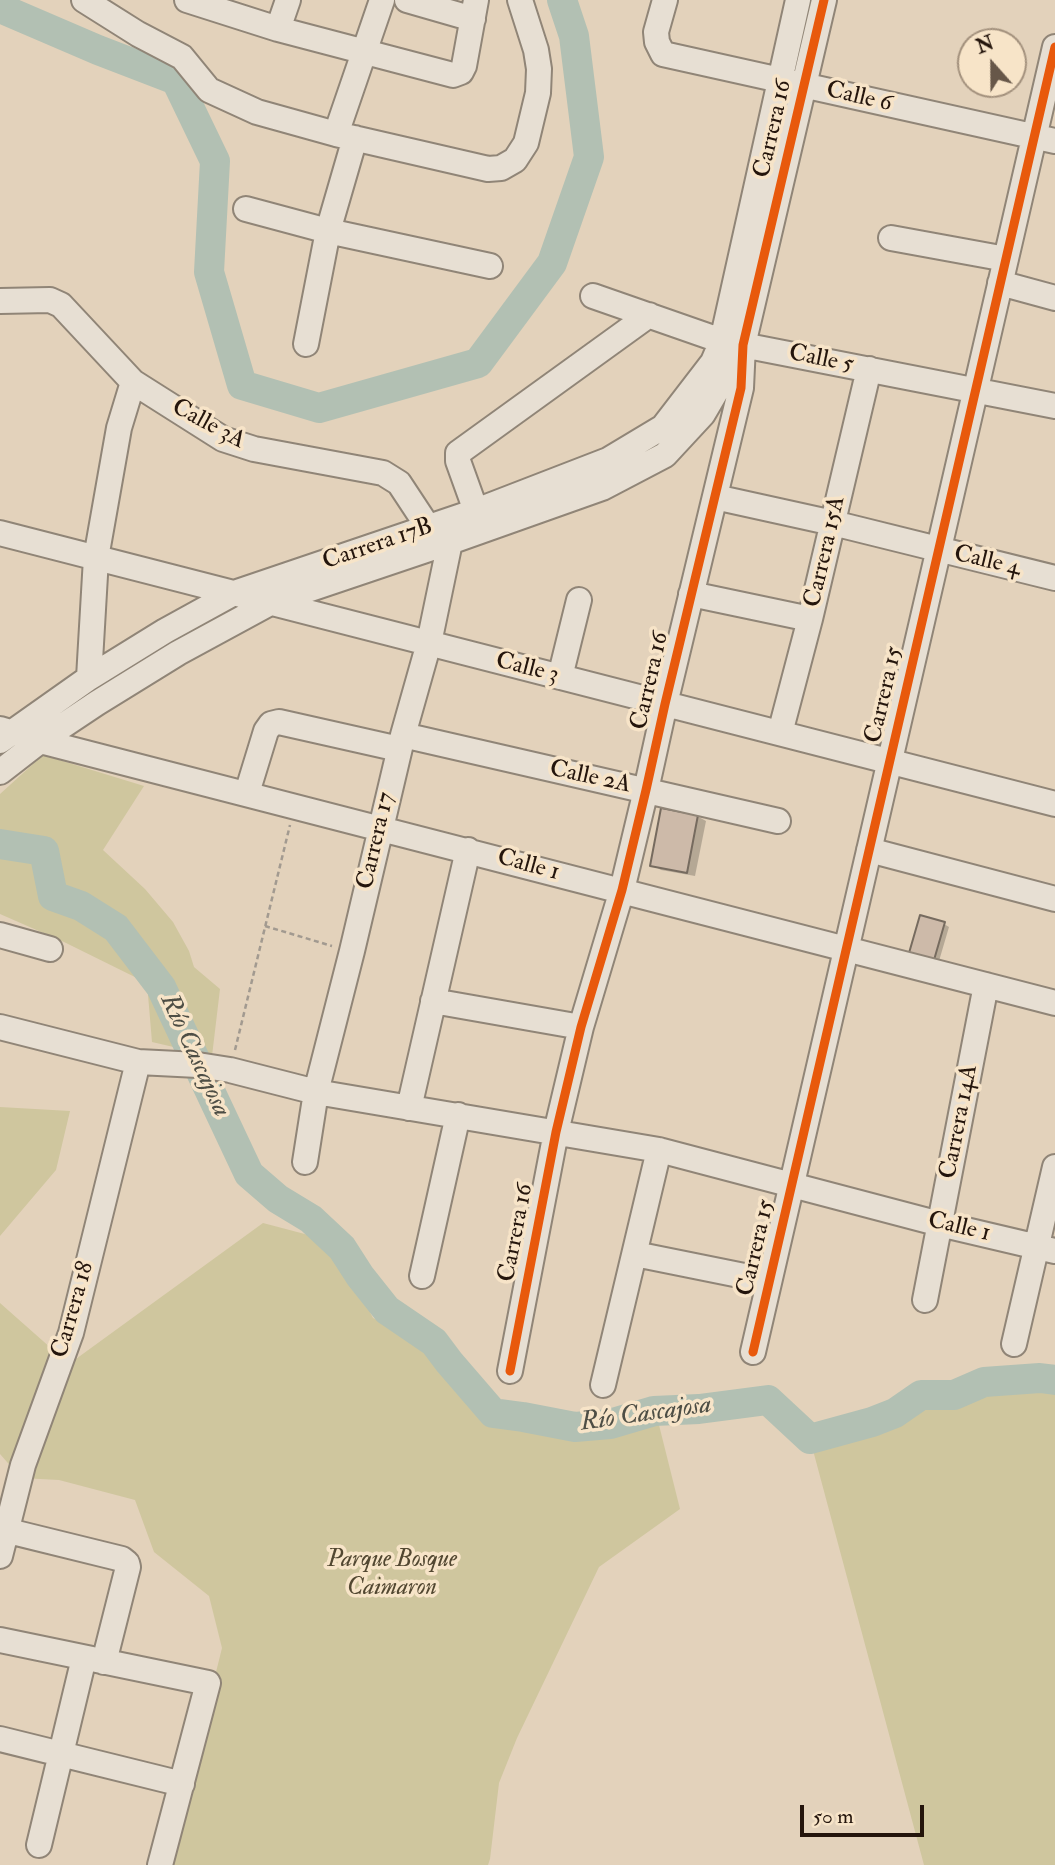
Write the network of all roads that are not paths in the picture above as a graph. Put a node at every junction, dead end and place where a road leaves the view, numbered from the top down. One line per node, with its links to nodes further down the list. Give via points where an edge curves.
1 (84, 0): 15 (street, via 182,57 209,90 257,112)
2 (187, 0): 11 (street)
3 (288, 0): 11 (street)
4 (383, 0): 13 (street)
5 (407, 0): 10 (street)
6 (520, 0): 15 (street, via 539,69 526,142 515,160 488,169)
7 (665, 0): 14 (street, Calle 6, via 656,33 663,54)
8 (798, 0): 14 (street, Carrera 16)
9 (824, 0): 14 (street, Carrera 16)
10 (474, 9): 13 (street, via 461,72 453,75)
11 (278, 29): 13 (street)
12 (1055, 47): 16 (street, Carrera 15)
13 (365, 52): 15 (street)
14 (793, 83): 16 (street, Calle 6); 27 (street, Carrera 16)
15 (346, 136): 18 (street)
16 (1045, 139): 20 (street, Carrera 15)
17 (246, 209): 18 (street)
18 (328, 230): 21 (street); 28 (street)
19 (891, 238): 20 (street)
20 (1006, 259): 22 (street, Carrera 15)
21 (490, 266)
22 (1000, 283): 24 (street); 31 (street, Carrera 15)
23 (593, 296): 26 (street, Calle 5)
24 (1055, 298)
25 (0, 301): 30 (street, Calle 3A, via 50,299 61,305)
26 (649, 315): 27 (street, Calle 5); 34 (street, via 458,453)
27 (733, 343): 29 (street, Calle 5); 33 (street, Carrera 16, via 741,388); 34 (street, Carrera 17B, via 663,427 608,460); 36 (street, Carrera 17B, via 703,414 664,455 602,488)
28 (306, 344)
29 (869, 369): 31 (street, Calle 5); 35 (street, Carrera 15A)
30 (133, 382): 36 (street, Calle 3A, via 238,445 383,473 399,482); 39 (street, via 119,428)
31 (976, 390): 32 (street, Calle 5); 38 (street, Carrera 15)
32 (1055, 406)
33 (715, 497): 35 (street, Calle 4); 42 (street, Carrera 16)
34 (476, 511): 36 (street, Carrera 17B)
35 (833, 523): 38 (street, Calle 4); 45 (street, Carrera 15A)
36 (440, 531): 41 (street, Carrera 17B); 44 (street, Carrera 17B); 46 (street, Carrera 17)
37 (0, 533): 39 (street, Calle 3)
38 (939, 550): 40 (street, Calle 4); 54 (street, Carrera 15)
39 (96, 558): 41 (street, Calle 3); 48 (street)
40 (1055, 578)
41 (234, 593): 44 (street, Calle 3); 48 (street, Carrera 17B)
42 (691, 594): 45 (street); 49 (street, Carrera 16)
43 (579, 600): 47 (street)
44 (272, 602): 46 (street, Calle 3); 52 (street, Carrera 17B, via 178,653)
45 (810, 619): 50 (street, Carrera 15A)
46 (429, 643): 47 (street, Calle 3); 53 (street, Carrera 17)
47 (560, 677): 49 (street, Calle 3)
48 (89, 678): 51 (street, Carrera 17B)
49 (665, 704): 50 (street, Calle 3); 56 (street, Carrera 16)
50 (780, 733): 54 (street, Calle 3)
51 (4, 734): 52 (street, Calle 1)
52 (40, 741): 55 (street, Carrera 17B); 57 (street, Calle 1)
53 (401, 742): 56 (street, Calle 2A); 57 (street, Calle 2A, via 271,723); 60 (street, Carrera 17)
54 (889, 761): 58 (street, Calle 3); 62 (street, Carrera 15)
55 (0, 772)
56 (646, 790): 59 (street, Calle 2A); 63 (street, Carrera 16)
57 (247, 793): 60 (street, Calle 1)
58 (1055, 804)
59 (778, 821)
60 (380, 828): 61 (street, Calle 1); 74 (street, Carrera 17)
61 (468, 850): 63 (street, Calle 1); 69 (street)
62 (869, 850): 64 (street); 67 (street, Carrera 15)
63 (622, 890): 67 (street, Calle 1); 72 (street, Carrera 16)
64 (1055, 899)
65 (0, 935): 66 (street)
66 (50, 949)
67 (846, 949): 68 (street, Calle 1); 81 (street, Carrera 15)
68 (986, 985): 70 (street, Calle 1); 82 (street, Carrera 14A)
69 (433, 1001): 72 (street); 75 (street)
70 (1055, 1003)
71 (0, 1027): 73 (street, Calle 1)
72 (581, 1027): 77 (street, Carrera 16)
73 (138, 1062): 74 (street, Calle 1, via 230,1070); 92 (street, Carrera 18, via 71,1333)
74 (316, 1091): 75 (street, Calle 1); 79 (street, Carrera 17)
75 (409, 1108): 76 (street, Calle 1)
76 (458, 1115): 77 (street, Calle 1); 85 (street)
77 (556, 1132): 78 (street, Calle 1); 90 (street, Carrera 16)
78 (659, 1150): 81 (street, Calle 1); 84 (street)
79 (305, 1162)
80 (1055, 1167): 83 (street)
81 (792, 1185): 82 (street, Calle 1); 86 (street, Carrera 15)
82 (940, 1224): 83 (street, Calle 1); 87 (street, Carrera 14A)
83 (1046, 1248): 88 (street)
84 (635, 1254): 86 (street); 91 (street)
85 (422, 1276)
86 (769, 1282): 89 (street, Carrera 15)
87 (925, 1300)
88 (1014, 1344)
89 (752, 1352)
90 (510, 1371)
91 (603, 1385)
92 (3, 1530): 93 (street, Carrera 18); 95 (street, via 127,1563)
93 (0, 1556)
94 (0, 1640): 95 (street)
95 (94, 1660): 97 (street); 98 (street, via 208,1683)
96 (0, 1739): 97 (street)
97 (61, 1754): 98 (street); 99 (street)
98 (181, 1784): 100 (street)
99 (39, 1845)
100 (160, 1865)

